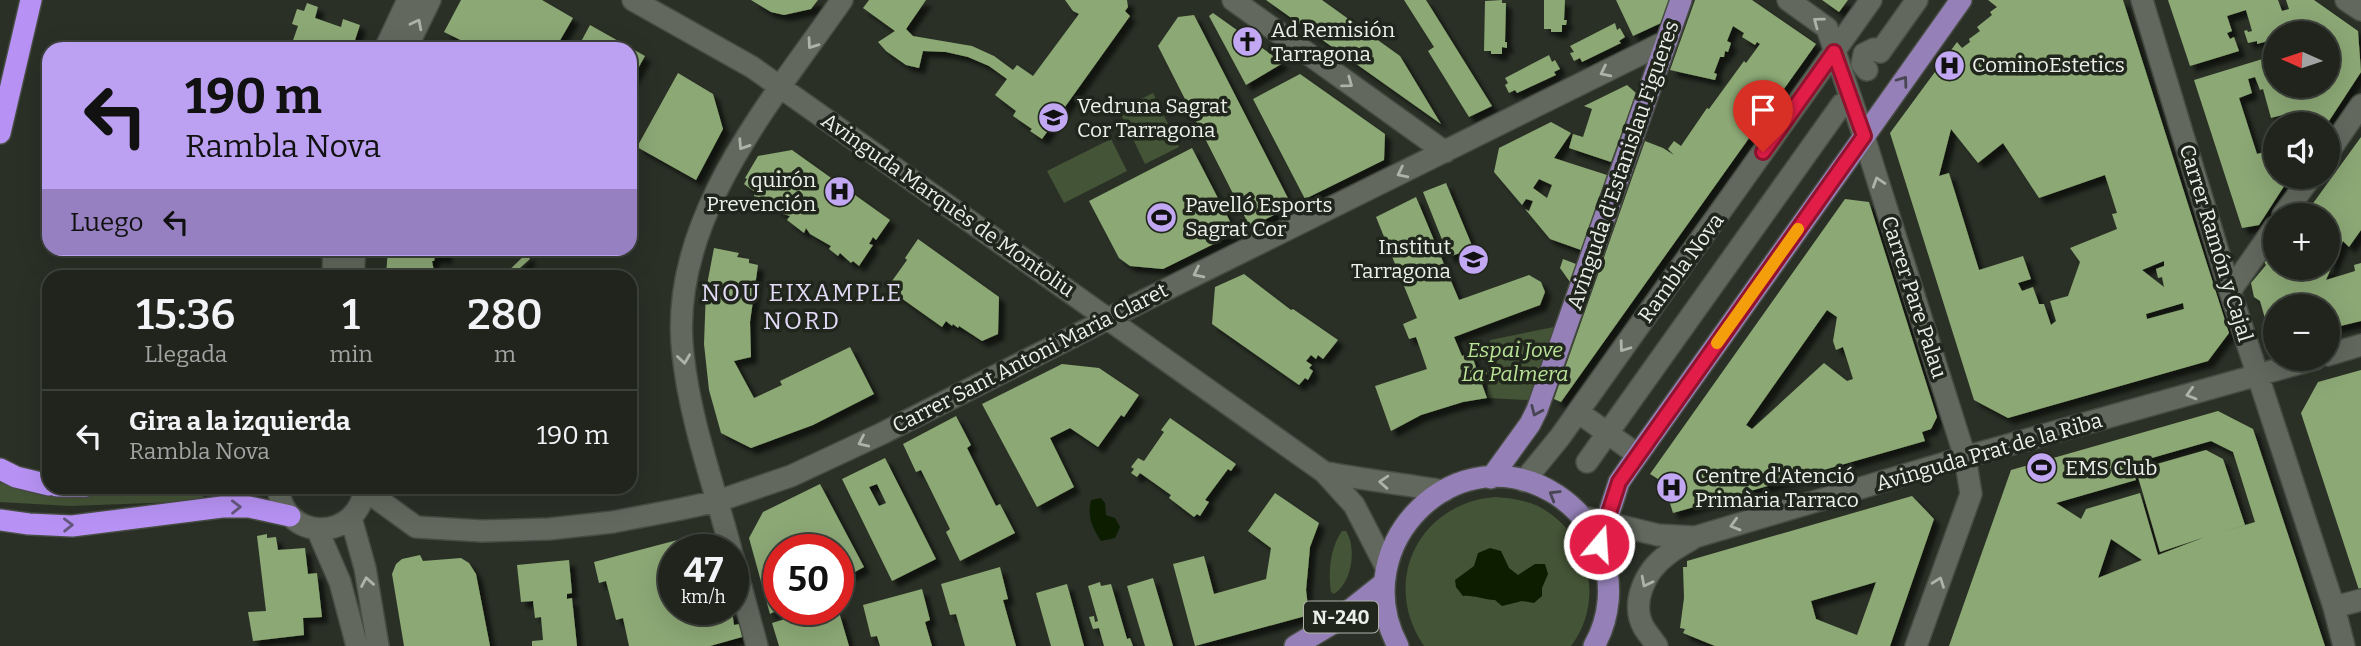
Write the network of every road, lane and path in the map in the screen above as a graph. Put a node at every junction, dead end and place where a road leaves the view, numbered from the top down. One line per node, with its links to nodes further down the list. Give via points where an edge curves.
1 (29, 0): 22 (highway); 24 (highway)
2 (408, 0): 16 (street)
3 (430, 0): 17 (street, one-way to 3)
4 (633, 0): 20 (street, Avinguda Marquès de Montoliu)
5 (842, 0): 20 (street, one-way to 20)
6 (1233, 0): 27 (street, one-way to 27)
7 (1681, 0): 15 (main road, Avinguda d'Estanislau Figueres)
8 (1788, 0): 18 (street, one-way to 8, via 1827,28)
9 (1871, 0): 18 (street, Rambla Nova)
10 (1917, 0): 19 (street, via 1880,52 1874,49 1864,54)
11 (1962, 0): 25 (main road, one-way to 11)
12 (2142, 0): 29 (street, Carrer Ramón y Cajal)
13 (2346, 0): 14 (street)
14 (2361, 10)
15 (1667, 41): 27 (street, Carrer Sant Antoni Maria Claret, one-way to 27); 42 (main road, Avinguda d'Estanislau Figueres, one-way to 42, via 1537,410)
16 (388, 42)
17 (409, 42)
18 (1834, 52): 25 (street); 43 (street, Rambla Nova, one-way to 43)
19 (1861, 78)
20 (781, 88): 30 (street, Avinguda Marquès de Montoliu); 49 (street, one-way to 49, via 729,167 706,214 682,301 682,353)
21 (1814, 96): 36 (street, Rambla Nova, via 1839,108)
22 (0, 106)
23 (2361, 106): 26 (street)
24 (0, 133)
25 (1864, 136): 38 (street, Carrer Pare Palau, one-way to 25); 54 (main road, via 1619,482)
26 (2340, 136)
27 (1444, 152): 30 (street, Carrer Sant Antoni Maria Claret, one-way to 30)
28 (2263, 244): 29 (street)
29 (2230, 291): 34 (street, Carrer Ramón y Cajal)
30 (1109, 318): 41 (street, Avinguda Marquès de Montoliu); 49 (street, Carrer Sant Antoni Maria Claret, one-way to 49, via 883,433 791,476)
31 (2361, 345): 32 (street)
32 (2340, 351)
33 (2274, 371): 34 (street, Avinguda Prat de la Riba)
34 (2257, 376): 38 (street, Avinguda Prat de la Riba, one-way to 38); 61 (street, Carrer Ramón y Cajal)
35 (1585, 417): 36 (street)
36 (1607, 433): 37 (street); 39 (street, Rambla Nova)
37 (1631, 450)
38 (1965, 457): 57 (street, Avinguda Prat de la Riba, one-way to 57); 70 (street, Carrer Pare Palau, one-way to 38, via 1971,494)
39 (1587, 462)
40 (0, 469): 44 (highway)
41 (1324, 472): 45 (street, Avinguda Marquès de Montoliu, one-way to 41); 59 (street, Avinguda Marquès de Montoliu, via 1354,505)
42 (1491, 478): 43 (main road); 45 (main road)
43 (1524, 481): 50 (main road, one-way to 43, via 1554,494)
44 (42, 483)
45 (1444, 491): 59 (main road, via 1420,507 1402,528)
46 (280, 494): 51 (street)
47 (364, 494): 52 (street)
48 (373, 494): 49 (street, Carrer Sant Antoni Maria Claret, via 416,527 482,531 613,522)
49 (718, 501): 56 (street)
50 (1580, 515): 54 (street, Avinguda Prat de la Riba); 58 (main road)
51 (290, 516): 53 (highway, one-way to 51, via 72,526 222,507 249,507); 55 (street)
52 (351, 518): 55 (street, via 335,528); 64 (street, one-way to 52)
53 (0, 520)
54 (1605, 522): 57 (street, Avinguda Prat de la Riba, via 1658,535); 58 (main road)
55 (317, 529): 63 (street, via 340,582)
56 (727, 534)
57 (1695, 537): 69 (street, one-way to 69, via 1665,556 1643,586 1639,615)
58 (1599, 544): 68 (main road, via 1608,596)
59 (1385, 575): 66 (main road, N-240, via 1335,622); 67 (main road, via 1386,615)
60 (2361, 600): 61 (street)
61 (2334, 607): 71 (street, Carrer Ramón y Cajal)
62 (749, 616): 65 (street)
63 (357, 646)
64 (378, 646)
65 (757, 646)
66 (1295, 646)
67 (1398, 646)
68 (1594, 646)
69 (1657, 646)
70 (1916, 646)
71 (2344, 646)

